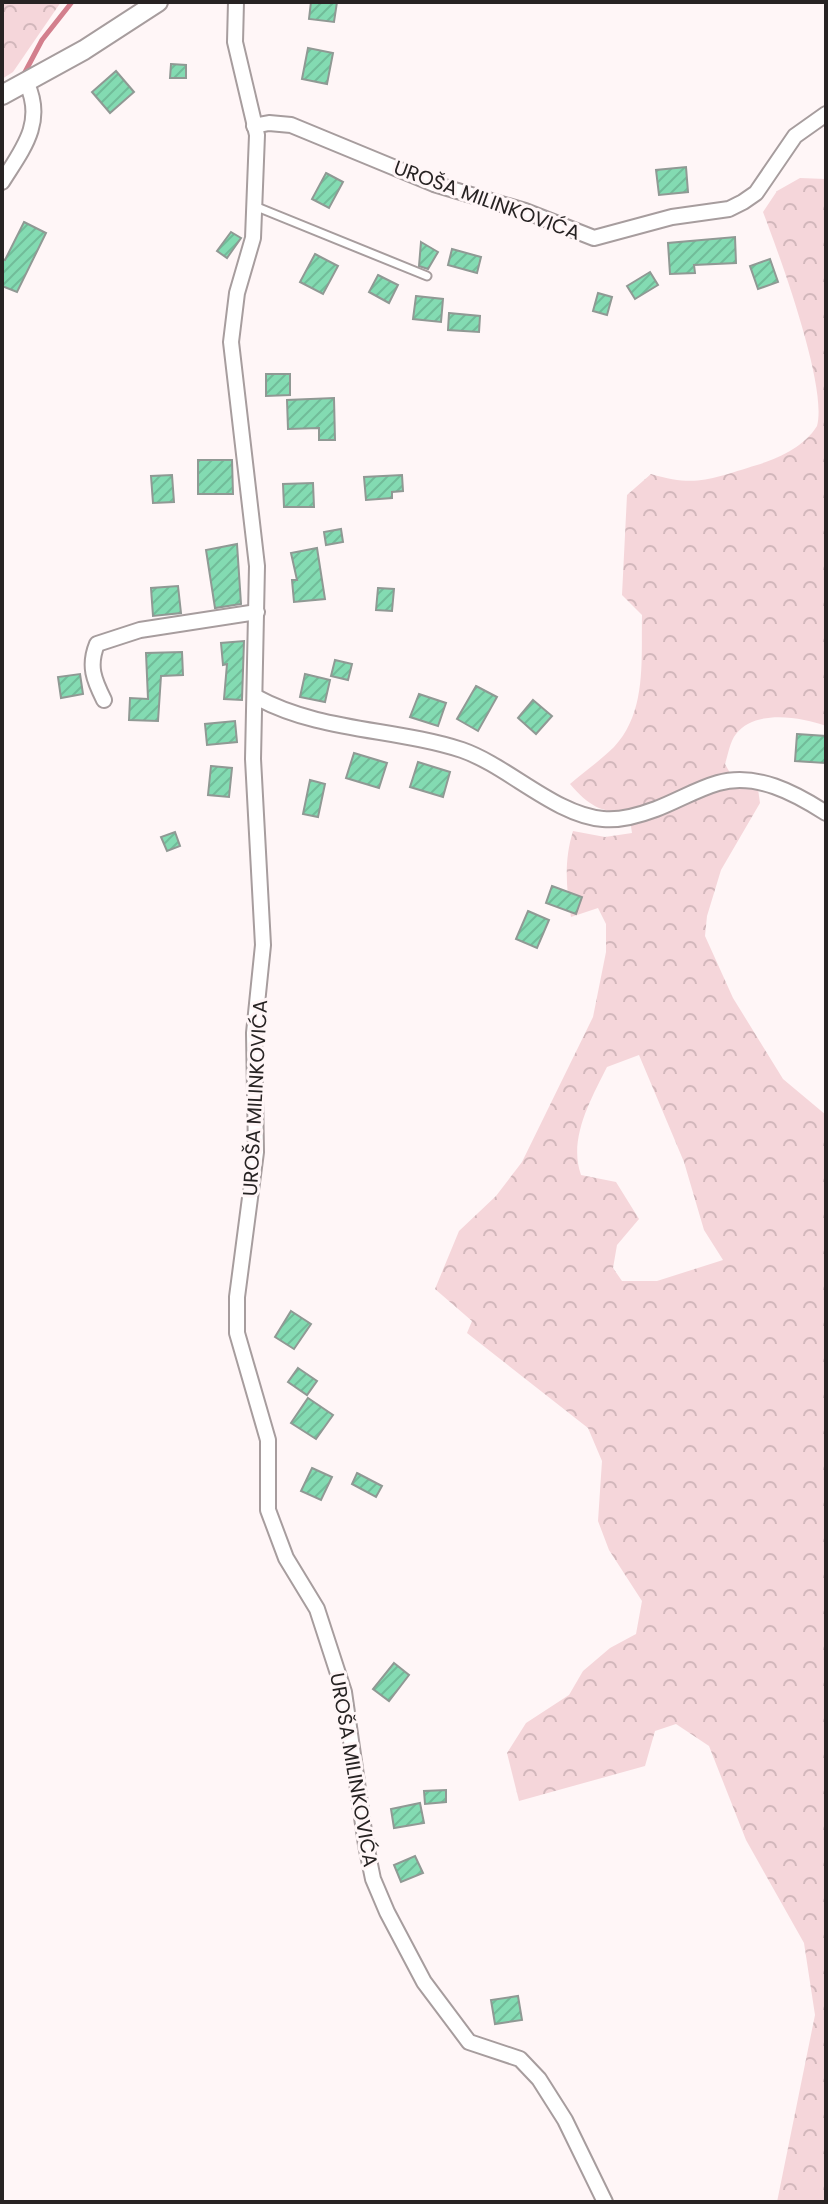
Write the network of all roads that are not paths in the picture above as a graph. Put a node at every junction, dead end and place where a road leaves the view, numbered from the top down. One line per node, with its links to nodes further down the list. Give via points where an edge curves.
1 (158, 2): 3 (street)
2 (236, 2): 6 (street, UROŠA MILINKOVIĆA, via 235,42)
3 (27, 84): 4 (street); 7 (street, via 34,124)
4 (2, 95)
5 (826, 114): 6 (street, UROŠA MILINKOVIĆA, via 795,136 756,193 743,202 594,238 434,184 291,125)
6 (254, 126): 8 (street, UROŠA MILINKOVIĆA)
7 (2, 182)
8 (257, 207): 9 (lane); 10 (street, UROŠA MILINKOVIĆA, via 231,342 257,566)
9 (427, 276)
10 (257, 612): 11 (street, UROŠA MILINKOVIĆA); 12 (street, via 140,630 97,644 92,676)
11 (256, 697): 13 (street, via 319,720 460,750 491,762 570,809 600,819 644,814 736,780 795,794); 14 (street, UROŠA MILINKOVIĆA, via 253,759 263,945 254,1033 256,1152 237,1333 268,1440 273,1533 317,1609 344,1692 366,1845 387,1912 424,1982 469,2042 520,2059 539,2079)
12 (104, 700)
13 (826, 813)
14 (605, 2202)

